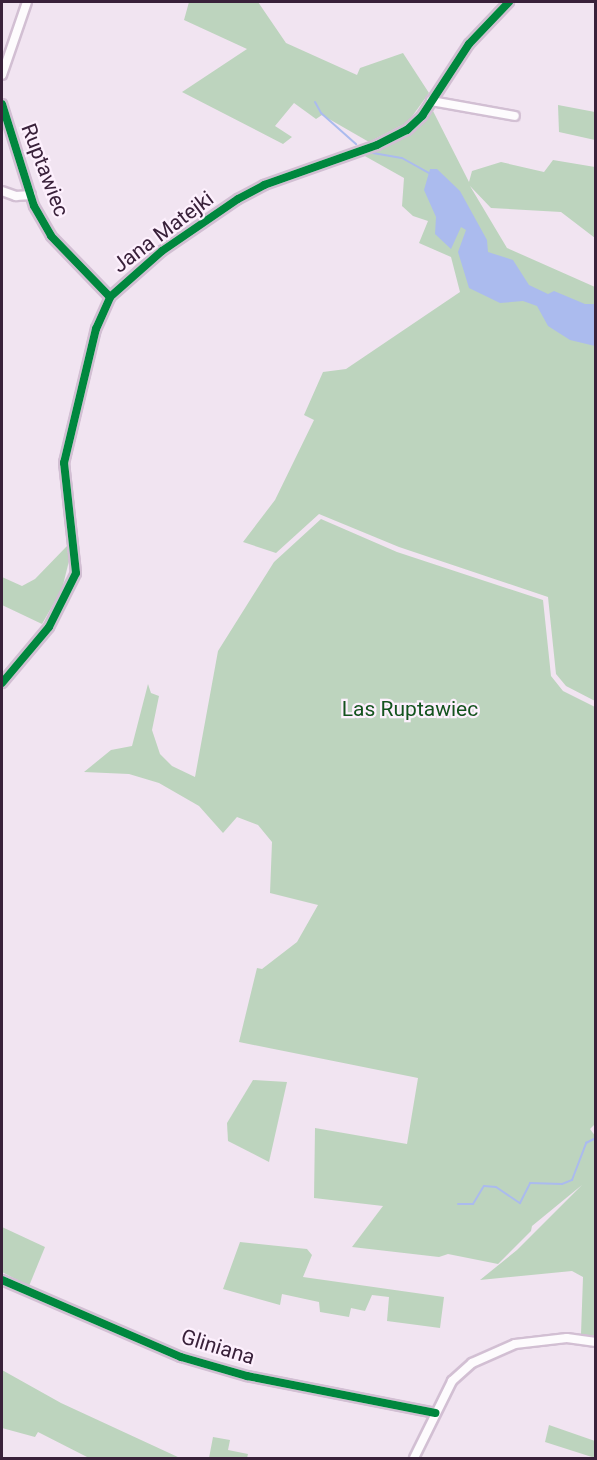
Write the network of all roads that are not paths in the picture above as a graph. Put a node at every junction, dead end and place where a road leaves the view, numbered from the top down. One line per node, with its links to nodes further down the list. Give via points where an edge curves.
1 (27, 2): 3 (street)
2 (509, 2): 4 (street, Jana Matejki, via 469,44)
3 (2, 75)
4 (431, 101): 6 (street); 9 (street, Jana Matejki, via 422,116 400,134 264,185 219,210 155,257)
5 (2, 104): 8 (street, Ruptawiec)
6 (515, 116)
7 (2, 191): 8 (street, via 15,196)
8 (31, 195): 9 (street, Ruptawiec, via 51,236)
9 (110, 297): 10 (street, Jana Matejki, via 96,329 64,463 76,573 49,627)
10 (2, 682)
11 (2, 1280): 13 (street, Gliniana, via 181,1357 247,1376)
12 (596, 1342): 13 (street, via 567,1338 515,1344 493,1351 452,1381)
13 (435, 1413): 14 (street)
14 (414, 1458)

